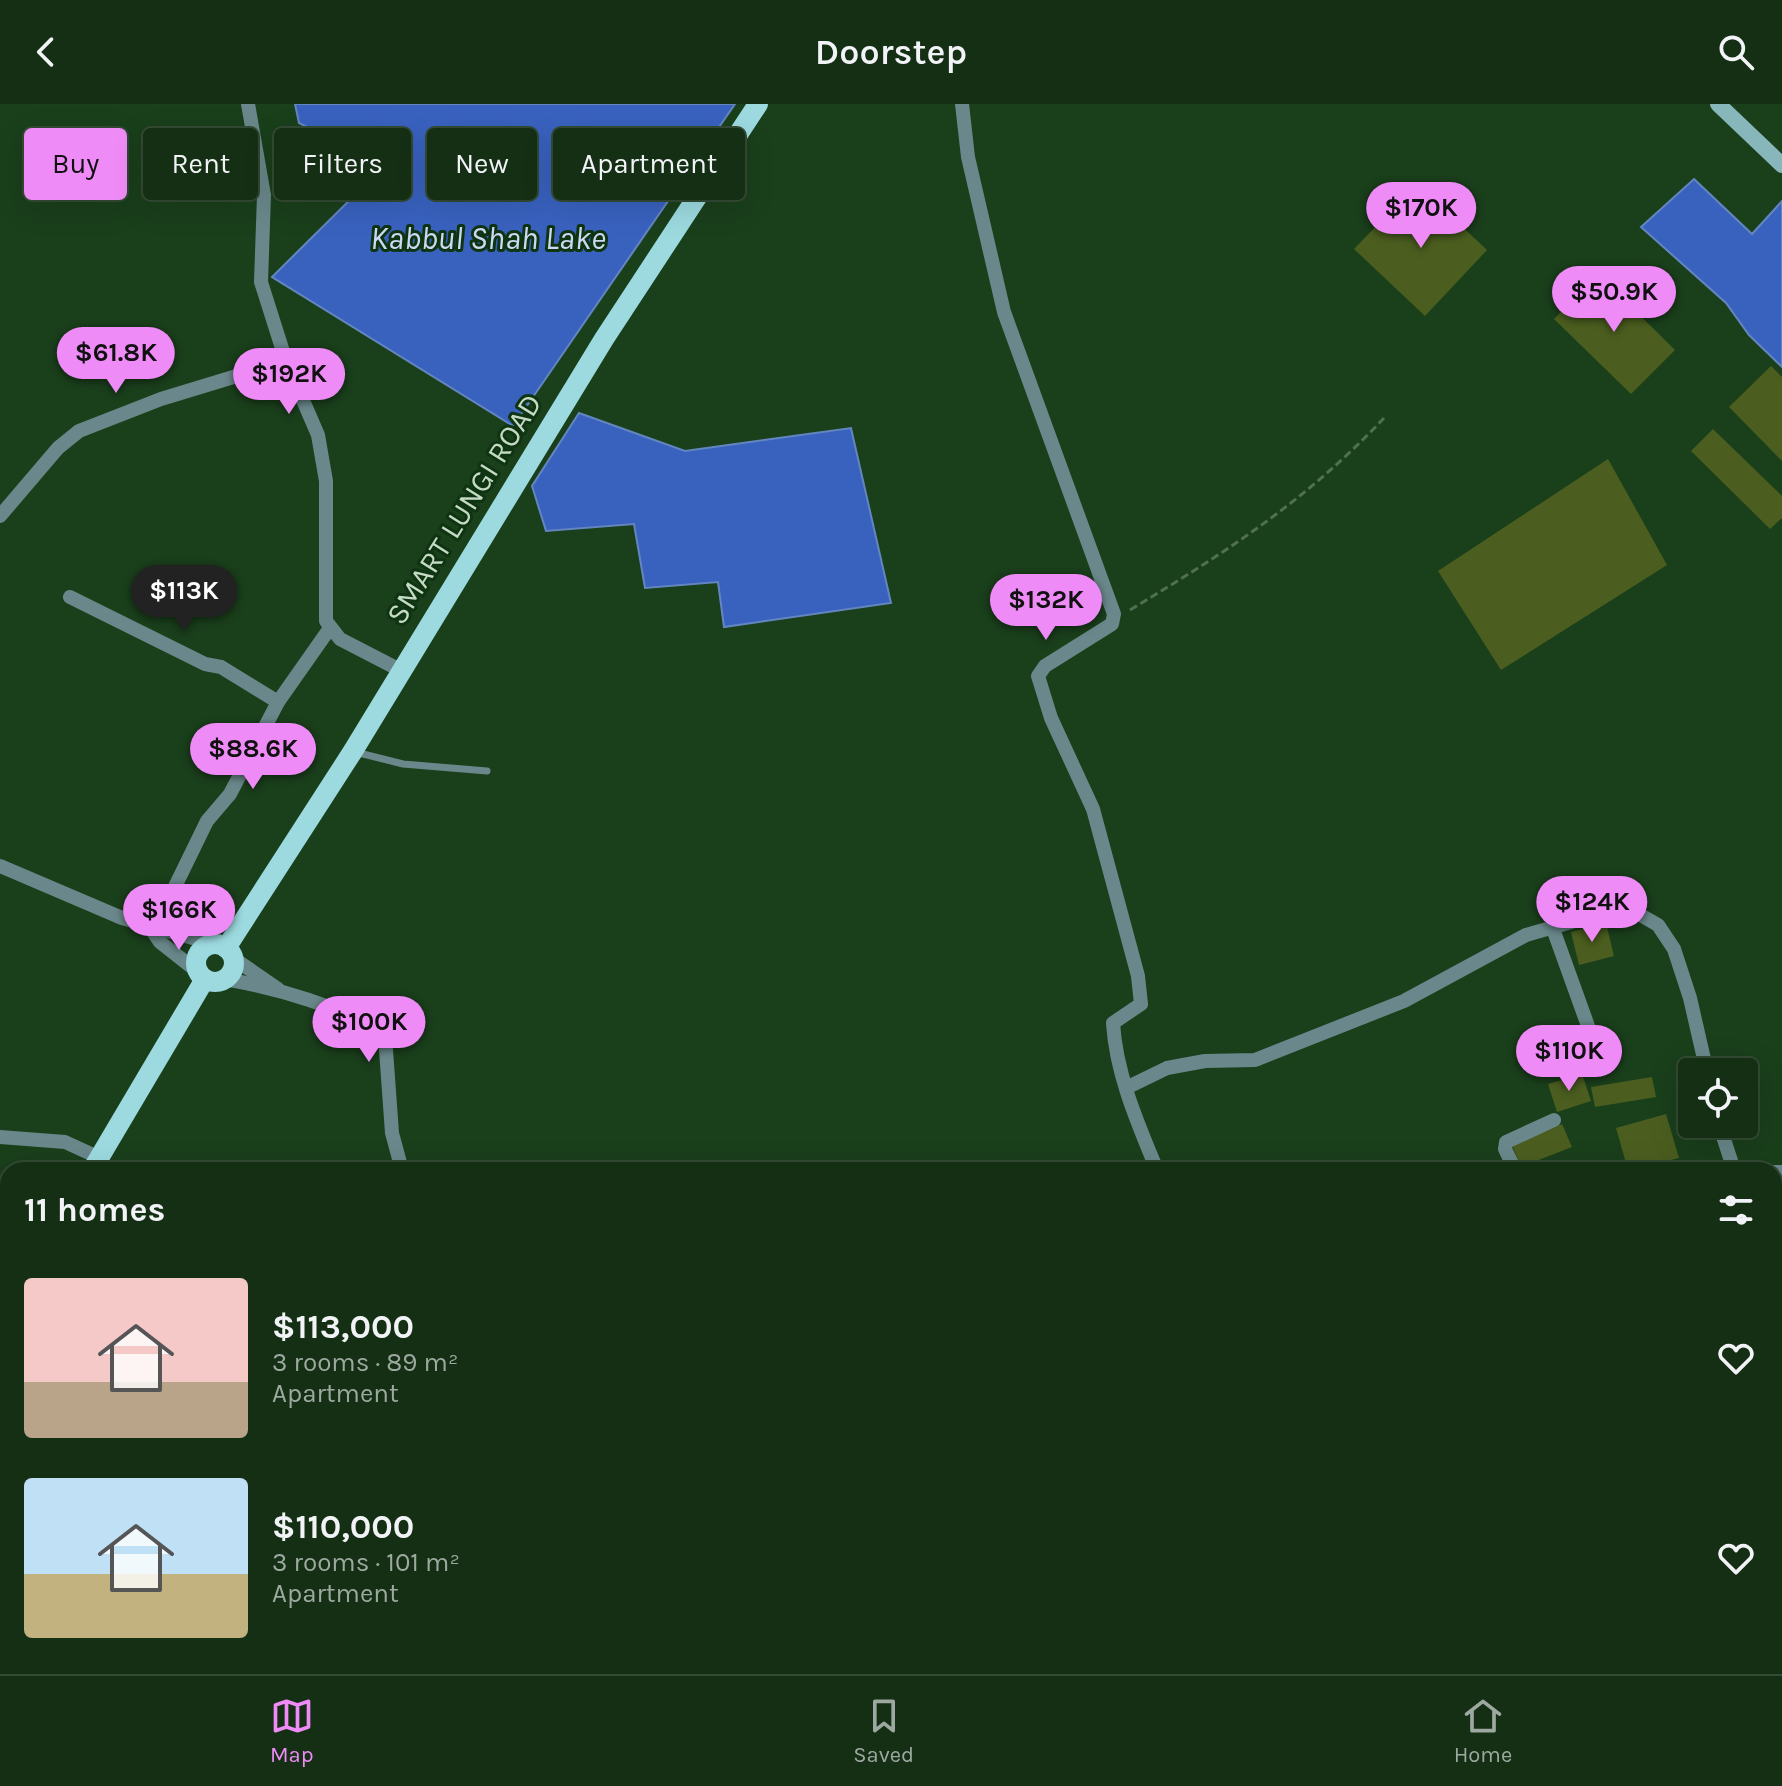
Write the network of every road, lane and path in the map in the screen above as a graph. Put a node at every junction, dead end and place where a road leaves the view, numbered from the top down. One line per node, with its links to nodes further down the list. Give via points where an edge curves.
1 (248, 104): 6 (street, via 264,195 261,282)
2 (758, 104): 12 (main road, SMART LUNGI ROAD, via 604,339)
3 (962, 104): 10 (street, via 968,157 1004,312)
4 (1718, 104): 5 (street)
5 (1782, 165)
6 (286, 361): 8 (street, via 161,399 79,431); 11 (street, via 318,435 326,481 325,613)
7 (1384, 418): 10 (path, via 1346,458 1261,529)
8 (0, 516)
9 (70, 597): 13 (street, via 205,664 221,667)
10 (1114, 620): 24 (street, via 1042,668 1038,676 1051,718 1093,809 1142,992 1141,1004 1113,1023)
11 (330, 628): 12 (street, via 353,647); 13 (street)
12 (400, 670): 14 (main road, SMART LUNGI ROAD)
13 (278, 702): 17 (street, via 230,794 207,821 167,903)
14 (353, 751): 15 (lane, via 403,764); 19 (main road, SMART LUNGI ROAD)
15 (487, 771)
16 (0, 866): 17 (street)
17 (148, 926): 19 (street); 20 (street, via 160,942)
18 (1552, 926): 22 (street, via 1613,910 1637,913 1658,925 1678,962); 23 (street, via 1588,1026); 24 (street, via 1468,964 1404,1001 1255,1060 1167,1068)
19 (224, 950): 20 (main road, via 231,972); 20 (main road, via 198,954); 21 (street)
20 (209, 977): 21 (street); 29 (main road)
21 (285, 994): 30 (street, via 354,1018 385,1036 392,1133)
22 (1703, 1058)
23 (1593, 1065)
24 (1126, 1088): 31 (street)
25 (1554, 1120): 32 (street, via 1506,1142)
26 (0, 1137): 28 (street, via 65,1142)
27 (1724, 1138): 33 (street)
28 (93, 1162)
29 (97, 1162)
30 (400, 1162)
31 (1154, 1162)
32 (1511, 1162)
33 (1731, 1162)

